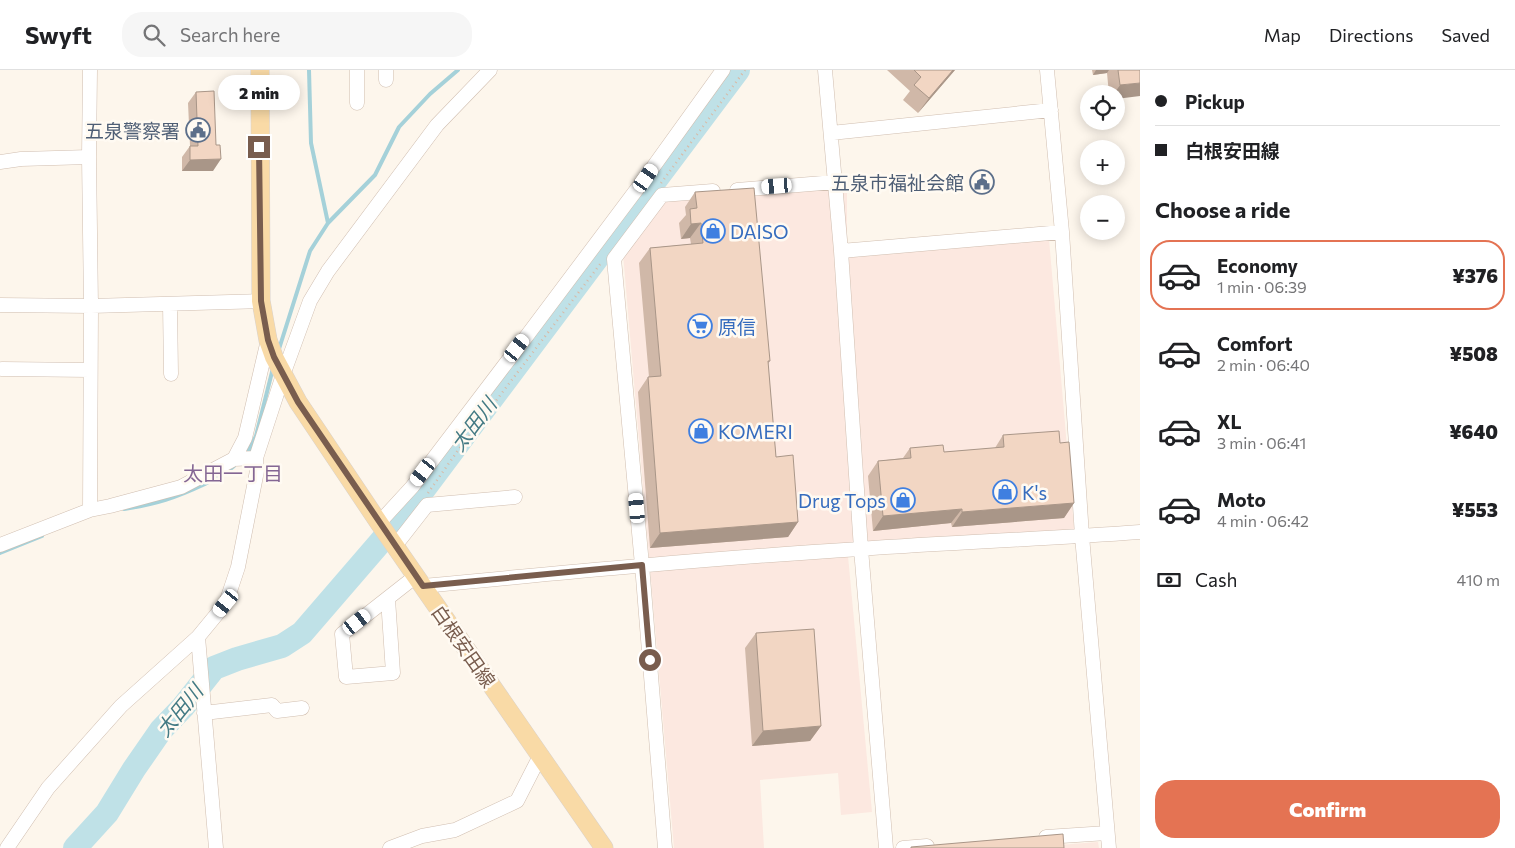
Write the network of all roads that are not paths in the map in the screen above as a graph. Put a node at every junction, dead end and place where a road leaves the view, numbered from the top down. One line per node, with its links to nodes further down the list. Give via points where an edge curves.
1 (90, 70): 11 (street)
2 (260, 70): 16 (main road, 白根安田線)
3 (357, 70): 8 (street)
4 (490, 70): 24 (street, via 437,125 328,271 310,301)
5 (723, 70): 29 (street, via 646,178 412,487)
6 (825, 70): 10 (street)
7 (1047, 70): 9 (street)
8 (357, 103)
9 (1051, 110): 10 (street); 14 (street)
10 (831, 133): 13 (street)
11 (89, 157): 12 (street); 19 (street)
12 (0, 162)
13 (835, 182): 15 (street); 35 (street, via 662,195 614,259)
14 (1062, 232): 15 (street); 31 (street)
15 (841, 251): 34 (street)
16 (261, 301): 17 (street); 20 (main road, 白根安田線)
17 (170, 304): 19 (street); 23 (street)
18 (0, 305): 19 (street)
19 (91, 306): 22 (street)
20 (268, 340): 24 (main road, 白根安田線); 26 (street, via 245,438)
21 (2, 369): 22 (street)
22 (90, 370): 28 (street)
23 (171, 374)
24 (282, 374): 25 (street); 29 (main road, 白根安田線)
25 (256, 458): 26 (street); 38 (street, via 257,472 238,567 226,603)
26 (234, 459): 28 (street, via 181,487)
27 (515, 498): 33 (street, via 427,505)
28 (90, 510): 32 (street)
29 (379, 523): 33 (main road, 白根安田線)
30 (1140, 532): 31 (street)
31 (1082, 536): 34 (street); 42 (street)
32 (0, 545)
33 (395, 546): 36 (main road, 白根安田線)
34 (860, 549): 35 (street); 50 (street)
35 (642, 565): 36 (street); 49 (street)
36 (419, 581): 37 (street); 41 (main road, 白根安田線)
37 (388, 598): 37 (street, via 342,634 346,677 393,673)
38 (198, 637): 40 (street); 45 (street, via 121,706 48,788)
39 (302, 708): 40 (street, via 277,711 272,705)
40 (204, 713): 46 (street)
41 (540, 756): 47 (street, via 516,801 456,830 422,836); 48 (main road, 白根安田線)
42 (1107, 832): 43 (street); 52 (street)
43 (1030, 838)
44 (942, 845): 51 (street)
45 (6, 848)
46 (216, 848)
47 (390, 848)
48 (604, 848)
49 (665, 848)
50 (886, 848)
51 (903, 848)
52 (1109, 848)

